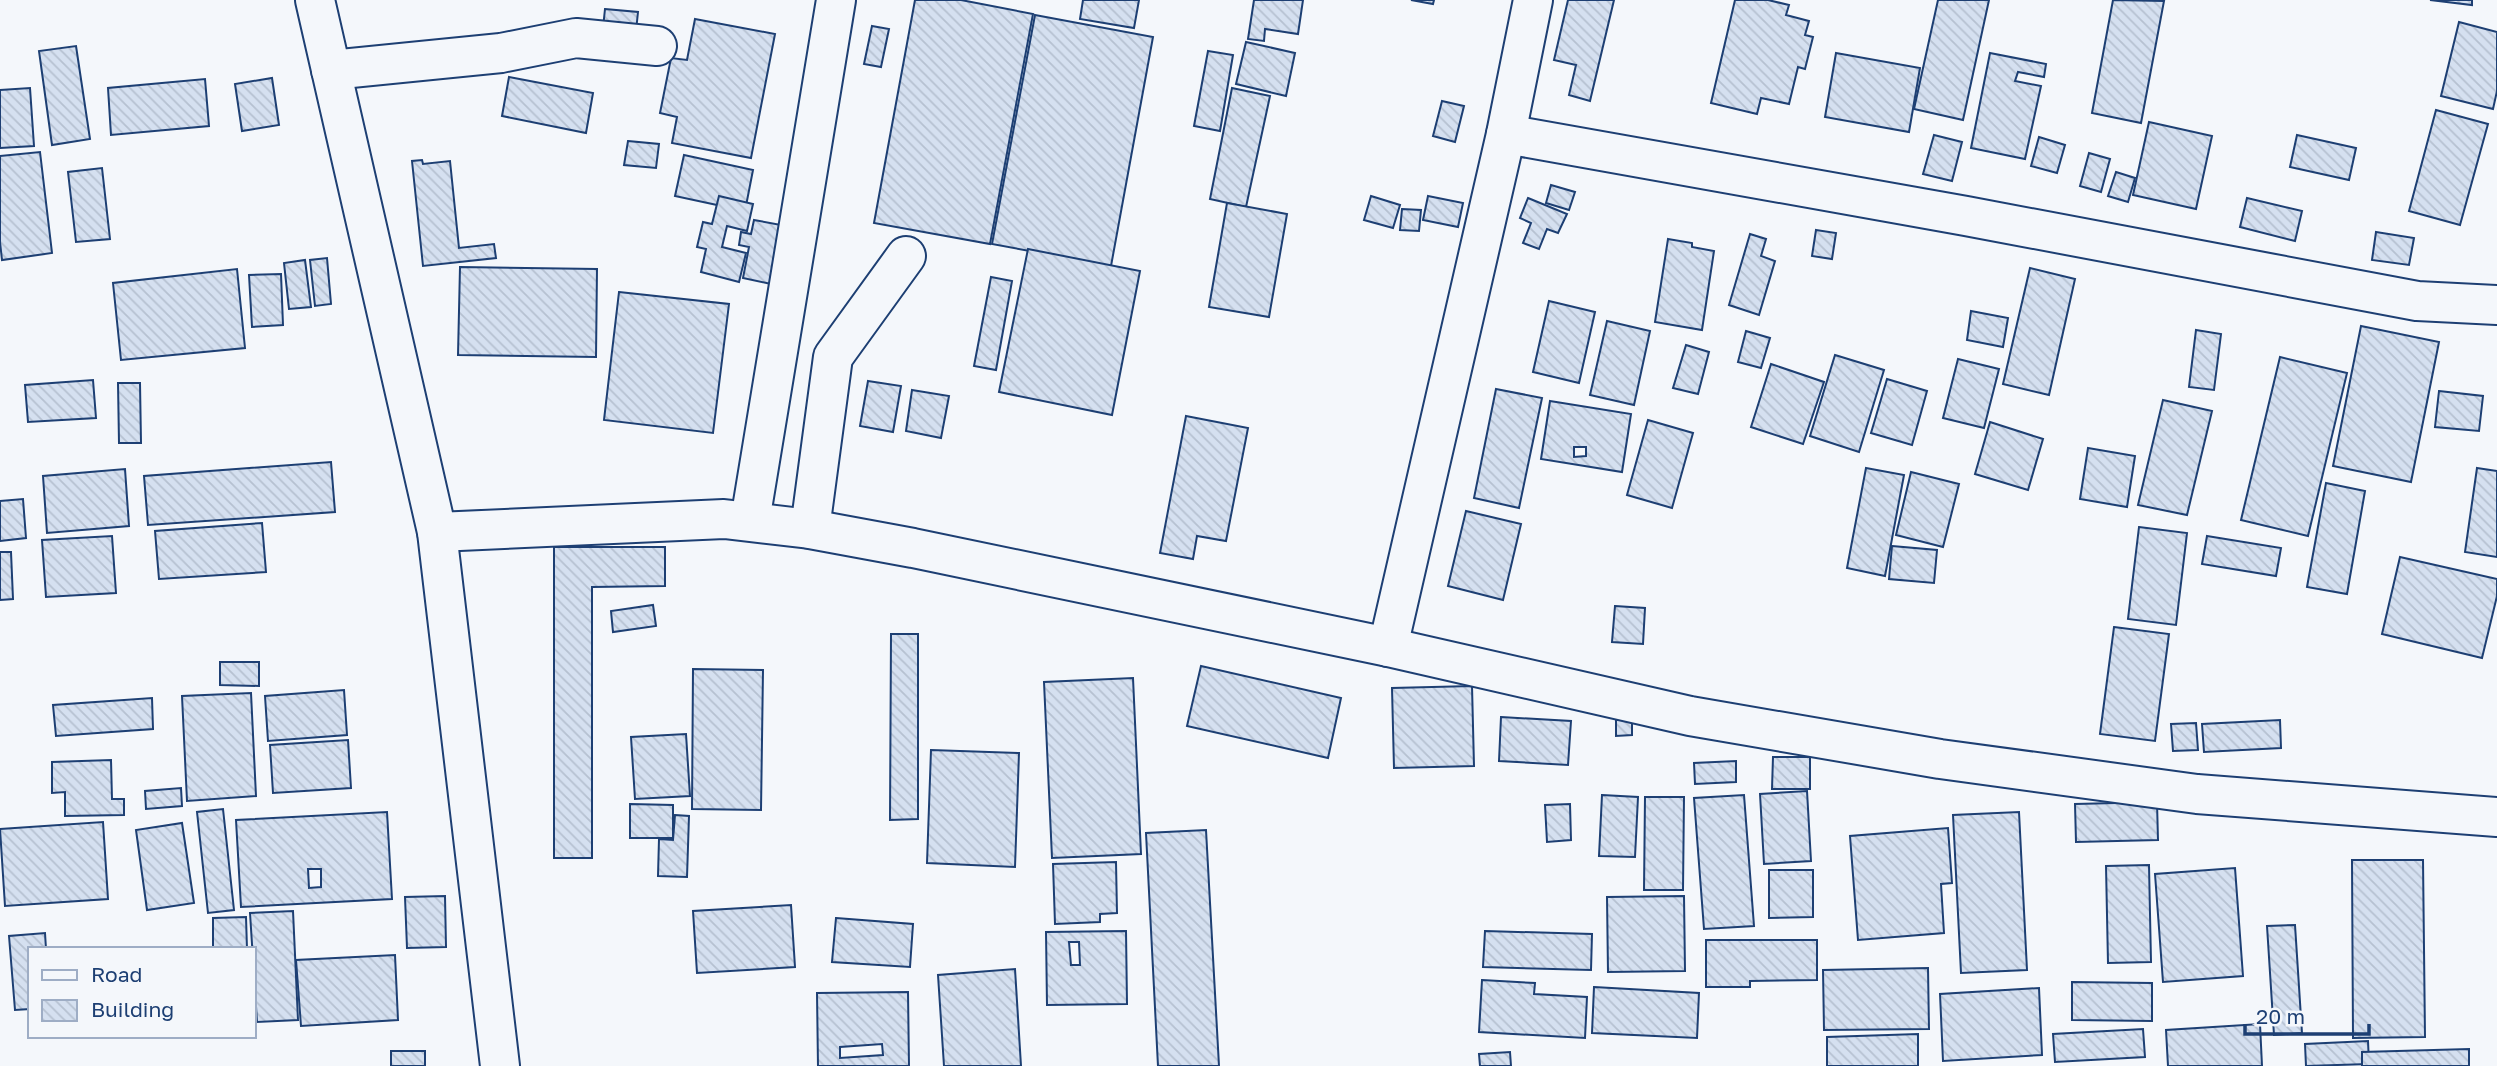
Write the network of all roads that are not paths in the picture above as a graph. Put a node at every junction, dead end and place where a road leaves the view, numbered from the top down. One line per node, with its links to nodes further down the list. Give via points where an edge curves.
1 (315, 0): 5 (street)
2 (836, 0): 9 (street)
3 (1534, 0): 6 (street)
4 (657, 46): 5 (street, via 576,38 501,53)
5 (331, 70): 11 (street)
6 (1506, 134): 8 (street, via 2417,301); 12 (street)
7 (906, 256): 10 (street, via 833,357)
8 (2497, 305)
9 (750, 521): 10 (street); 11 (street)
10 (810, 529): 12 (street)
11 (438, 532): 14 (street)
12 (1388, 647): 13 (street, via 1690,716 1940,759 2197,794)
13 (2497, 817)
14 (500, 1066)

